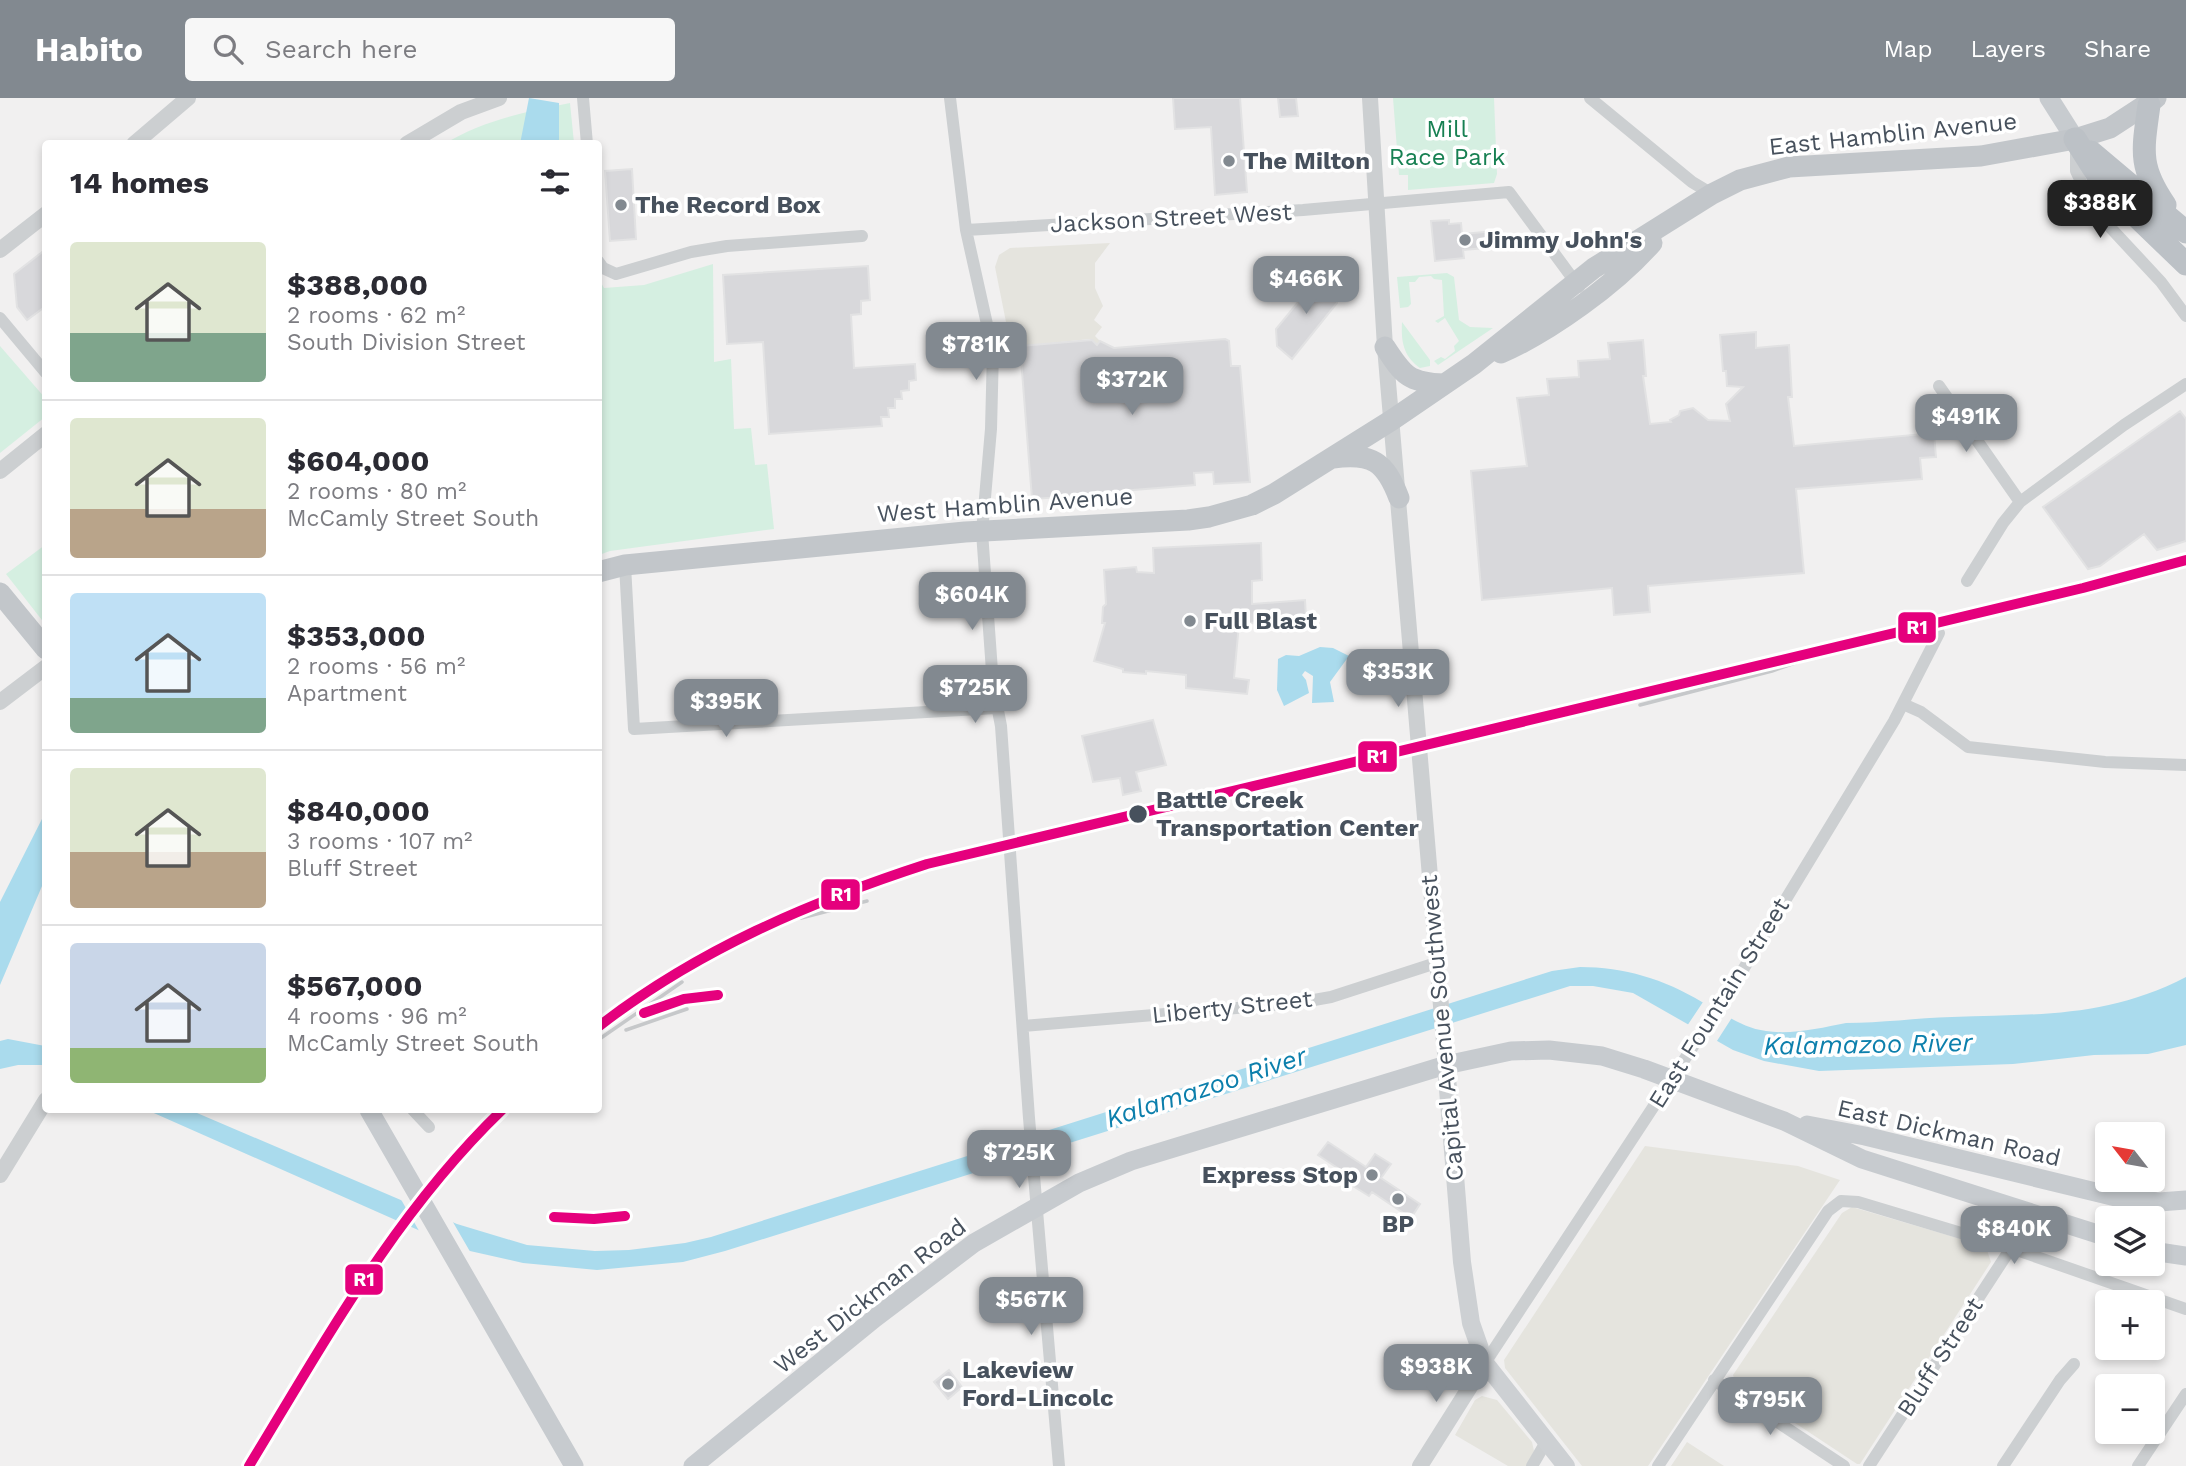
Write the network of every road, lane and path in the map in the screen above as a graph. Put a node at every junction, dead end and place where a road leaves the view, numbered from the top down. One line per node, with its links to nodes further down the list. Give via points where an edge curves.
1 (188, 98): 10 (street)
2 (583, 98): 12 (street)
3 (950, 98): 17 (street)
4 (1370, 98): 14 (street, Capital Avenue Southwest)
5 (1590, 98): 13 (street)
6 (2049, 98): 9 (main road)
7 (494, 99): 11 (street)
8 (2152, 101): 9 (highway, East Hamblin Avenue, via 2110,128); 16 (highway, via 2144,145 2145,170)
9 (2076, 139): 13 (highway, East Hamblin Avenue, via 1981,156 1788,167 1740,180); 16 (highway); 20 (highway, via 2104,185); 23 (street, via 2076,171 2085,190 2108,225)
10 (139, 140)
11 (413, 140)
12 (587, 140)
13 (1712, 194): 22 (highway, East Hamblin Avenue)
14 (1375, 204): 17 (street, Jackson Street West); 22 (street, Jackson Street West, via 1509,192); 25 (street, Capital Avenue Southwest)
15 (42, 217): 19 (street)
16 (2182, 229)
17 (966, 230): 36 (street, via 993,355)
18 (862, 236): 21 (street, via 703,250 622,274 610,273)
19 (0, 250)
20 (2186, 264)
21 (602, 265)
22 (1581, 290): 27 (highway, West Hamblin Avenue)
23 (2186, 316)
24 (0, 318): 26 (street)
25 (1385, 346): 27 (highway, via 1406,376 1422,384); 30 (street, Capital Avenue Southwest)
26 (42, 368)
27 (1444, 384): 30 (highway, West Hamblin Avenue)
28 (2186, 384): 35 (street)
29 (1939, 386): 35 (street)
30 (1392, 421): 32 (highway, West Hamblin Avenue); 34 (street, Capital Avenue Southwest)
31 (42, 437): 33 (street)
32 (1331, 458): 34 (highway, via 1365,457 1377,462 1393,480); 36 (highway, West Hamblin Avenue, via 1252,505 1209,517)
33 (0, 471)
34 (1399, 498): 48 (street, Capital Avenue Southwest)
35 (2020, 502): 39 (street)
36 (982, 532): 37 (highway, West Hamblin Avenue); 46 (street)
37 (625, 565): 38 (highway, West Hamblin Avenue); 46 (street, via 634,729)
38 (602, 571)
39 (1967, 581)
40 (0, 593): 42 (highway)
41 (1939, 634): 45 (street, East Fountain Street)
42 (42, 644)
43 (42, 670): 44 (street)
44 (0, 702)
45 (1903, 704): 47 (street, via 1968,747 2105,762); 51 (street, East Fountain Street)
46 (996, 708): 49 (street)
47 (2186, 765)
48 (1436, 963): 49 (street, Liberty Street, via 1331,997 1297,1003); 50 (street, Capital Avenue Southwest)
49 (1023, 1026): 59 (street)
50 (1446, 1065): 51 (main road, East Dickman Road, via 1511,1051 1549,1050 1602,1056); 59 (main road, West Dickman Road, via 1131,1161); 65 (main road, Capital Avenue Southwest, via 1462,1262 1471,1323)
51 (1671, 1080): 55 (main road, East Dickman Road); 65 (street, East Fountain Street)
52 (42, 1107): 57 (street)
53 (371, 1113): 70 (main road)
54 (416, 1113): 56 (street)
55 (1784, 1121): 58 (main road, East Dickman Road, via 2120,1198); 60 (main road, East Dickman Road, via 1862,1159)
56 (429, 1128)
57 (0, 1175)
58 (2186, 1200)
59 (1037, 1206): 71 (main road, West Dickman Road, via 974,1243); 72 (street)
60 (2095, 1233)
61 (2011, 1248): 64 (street); 67 (street, via 1858,1202 1841,1201 1828,1211); 78 (street, Bluff Street)
62 (2165, 1253): 63 (main road)
63 (2186, 1256)
64 (2186, 1308)
65 (1485, 1363): 69 (main road, Capital Avenue Southwest); 73 (street)
66 (2074, 1364): 79 (street)
67 (1714, 1380): 76 (street); 77 (street)
68 (2186, 1394): 80 (street)
69 (1546, 1442): 74 (street); 75 (main road, Capital Avenue Southwest)
70 (574, 1466)
71 (693, 1466)
72 (1059, 1466)
73 (1420, 1466)
74 (1532, 1466)
75 (1566, 1466)
76 (1658, 1466)
77 (1844, 1466)
78 (1869, 1466)
79 (2003, 1466)
80 (2138, 1466)

